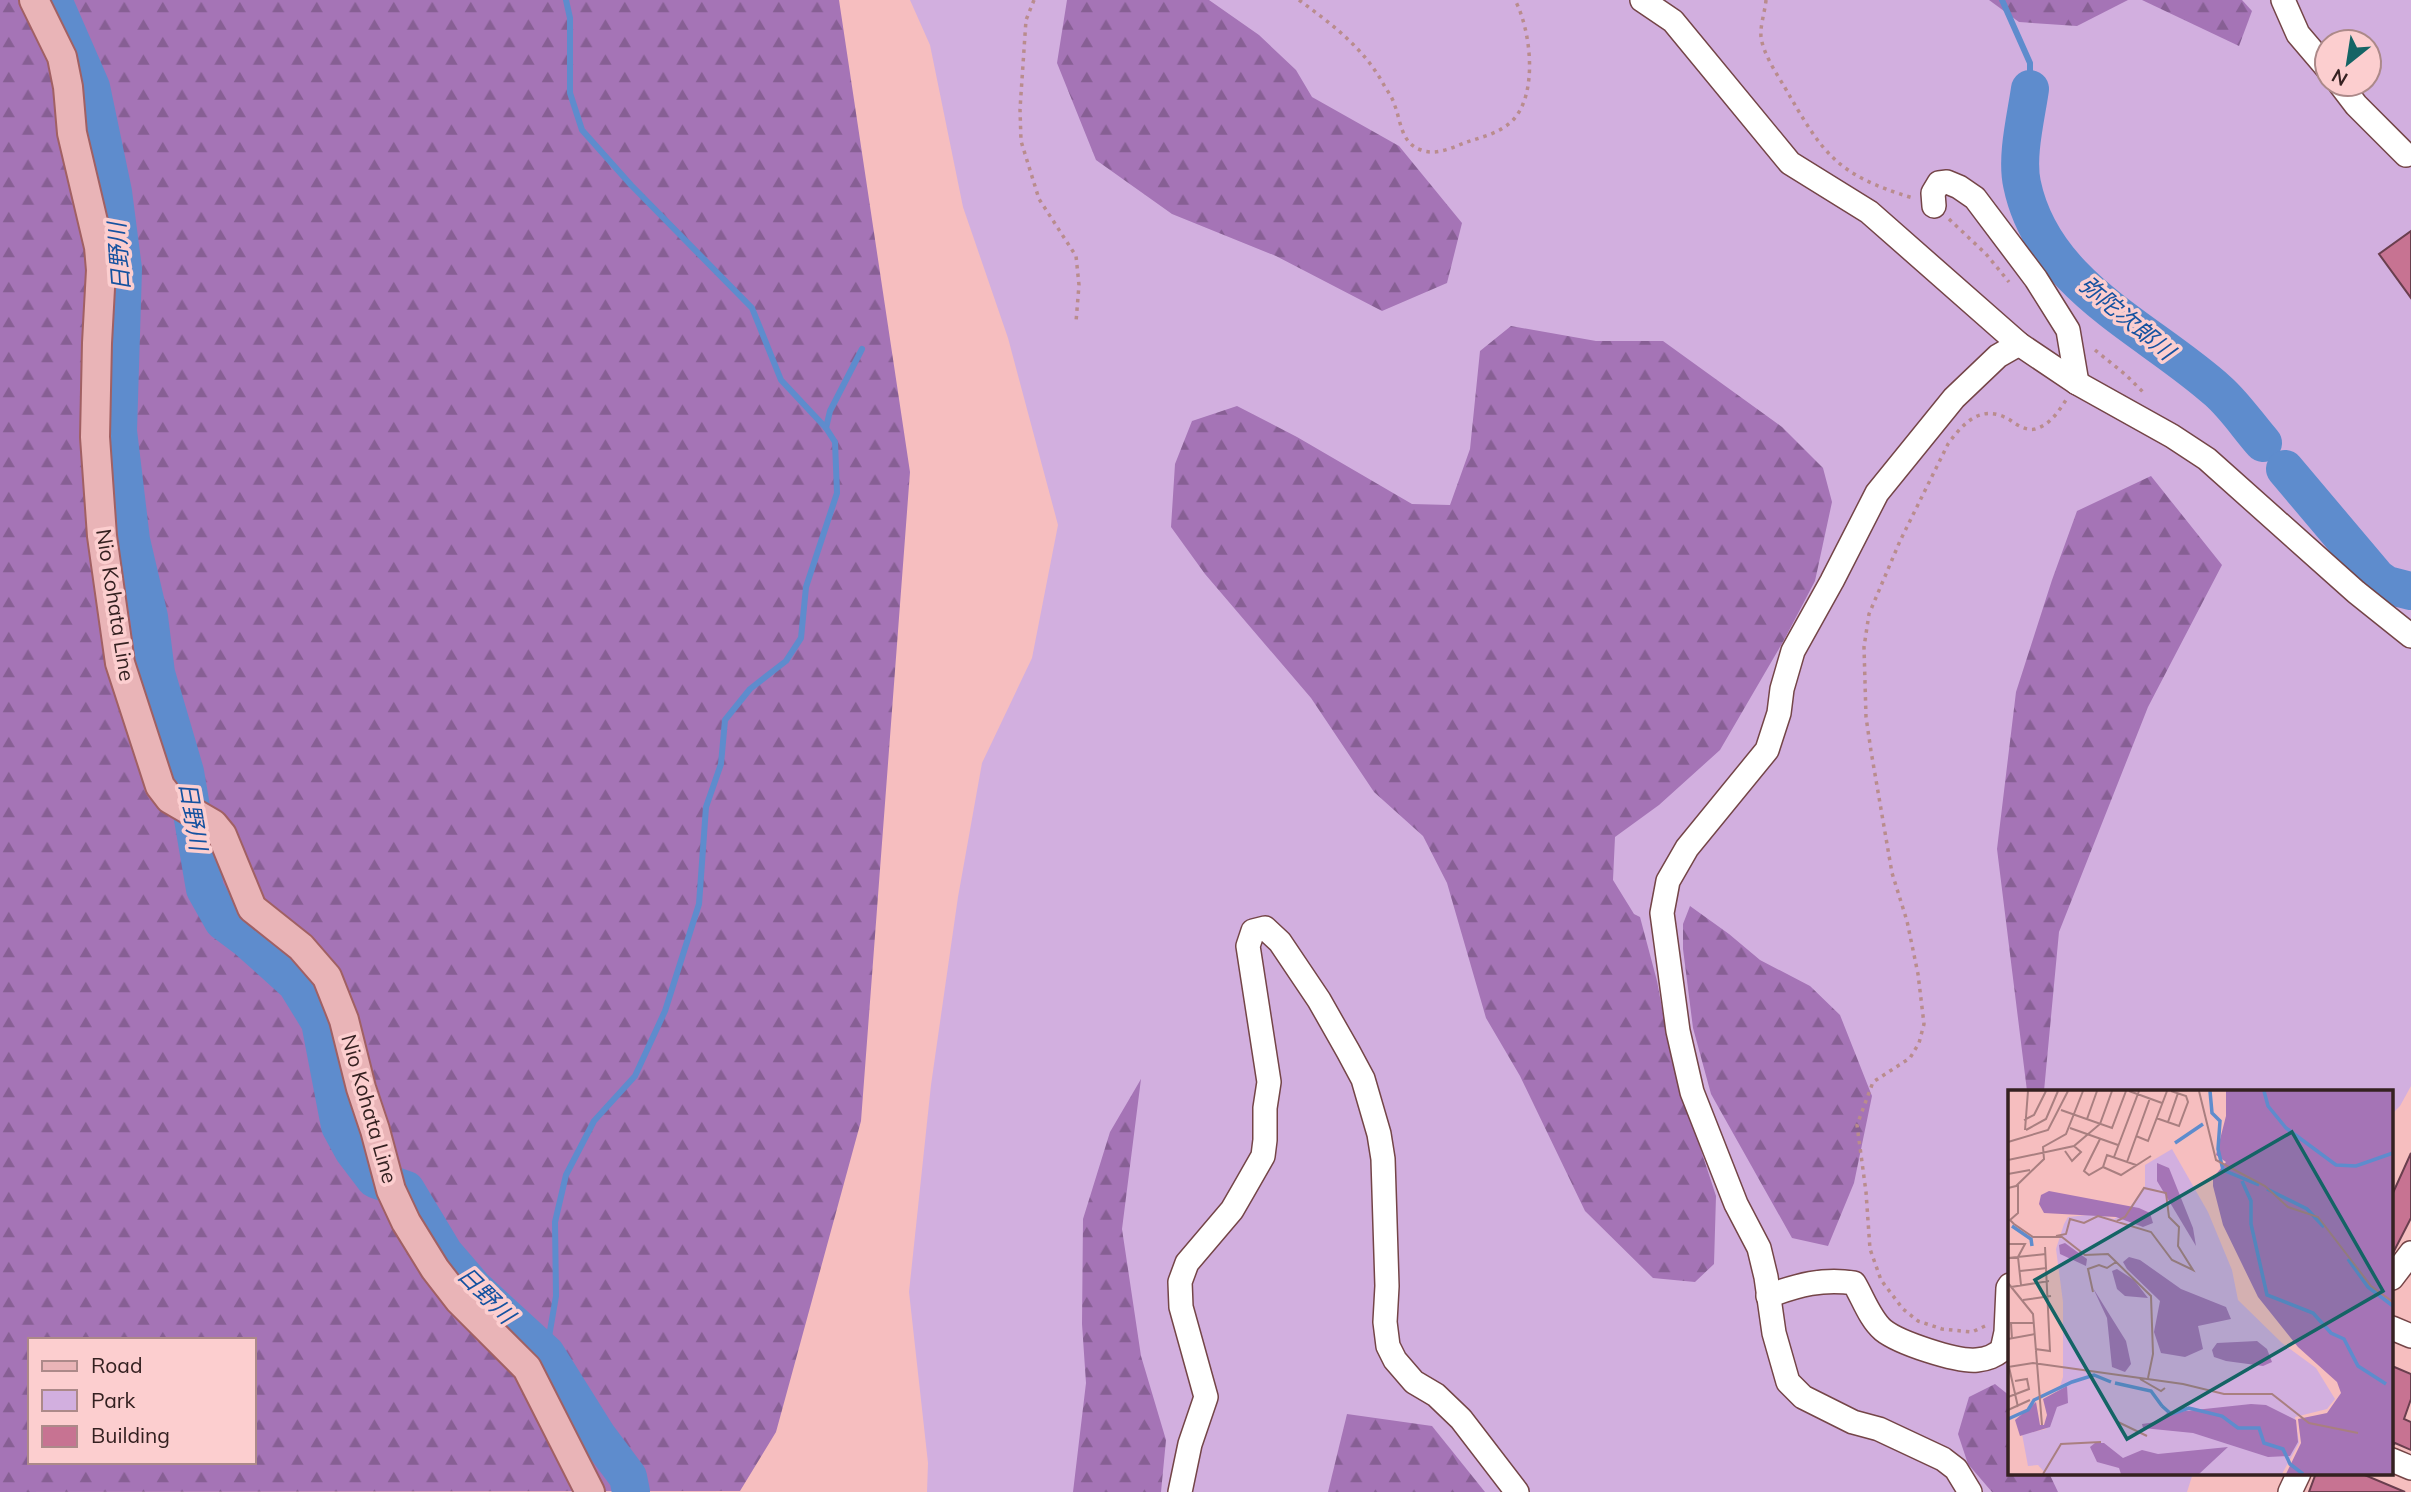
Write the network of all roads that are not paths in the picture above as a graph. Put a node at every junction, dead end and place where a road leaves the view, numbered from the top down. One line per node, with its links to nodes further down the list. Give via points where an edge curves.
1 (34, 0): 20 (main road, Nio Kohata Line, via 62,57 72,133 99,247 95,436 102,536 120,663 160,786 170,799 213,824 222,835 252,908 301,947 327,977 344,1020 389,1181 406,1222 459,1300 527,1368)
2 (1643, 0): 8 (street, via 1673,20 1790,163 1869,212)
3 (2283, 0): 4 (street, via 2298,34)
4 (2313, 52)
5 (2351, 98): 6 (street)
6 (2406, 155)
7 (1934, 206): 9 (street, via 1933,193 1939,183 1947,182 1975,198 2068,330)
8 (2019, 344): 9 (street); 14 (street, via 1998,356 1954,398 1877,492 1793,650 1768,750 1687,848 1668,881 1664,932 1692,1092 1736,1204 1759,1248)
9 (2077, 383): 10 (street, via 2207,459)
10 (2411, 636)
11 (2411, 1254): 12 (street)
12 (2394, 1275)
13 (2008, 1288): 14 (street, via 2002,1350 1992,1358 1974,1360 1930,1351 1882,1329 1854,1283 1808,1283)
14 (1768, 1296): 23 (street, via 1788,1381 1803,1397 1943,1459 1956,1469)
15 (2394, 1329): 16 (street)
16 (2411, 1336)
17 (2394, 1461): 18 (street)
18 (2411, 1468)
19 (2299, 1474): 24 (street)
20 (590, 1492)
21 (1180, 1492): 22 (street, via 1206,1397 1181,1307 1180,1282 1187,1263 1232,1210 1263,1156 1269,1082 1248,946 1254,931 1265,928 1280,942 1348,1051 1363,1079 1380,1134 1388,1346 1414,1382 1461,1419)
22 (1517, 1492)
23 (1970, 1492)
24 (2290, 1492)

